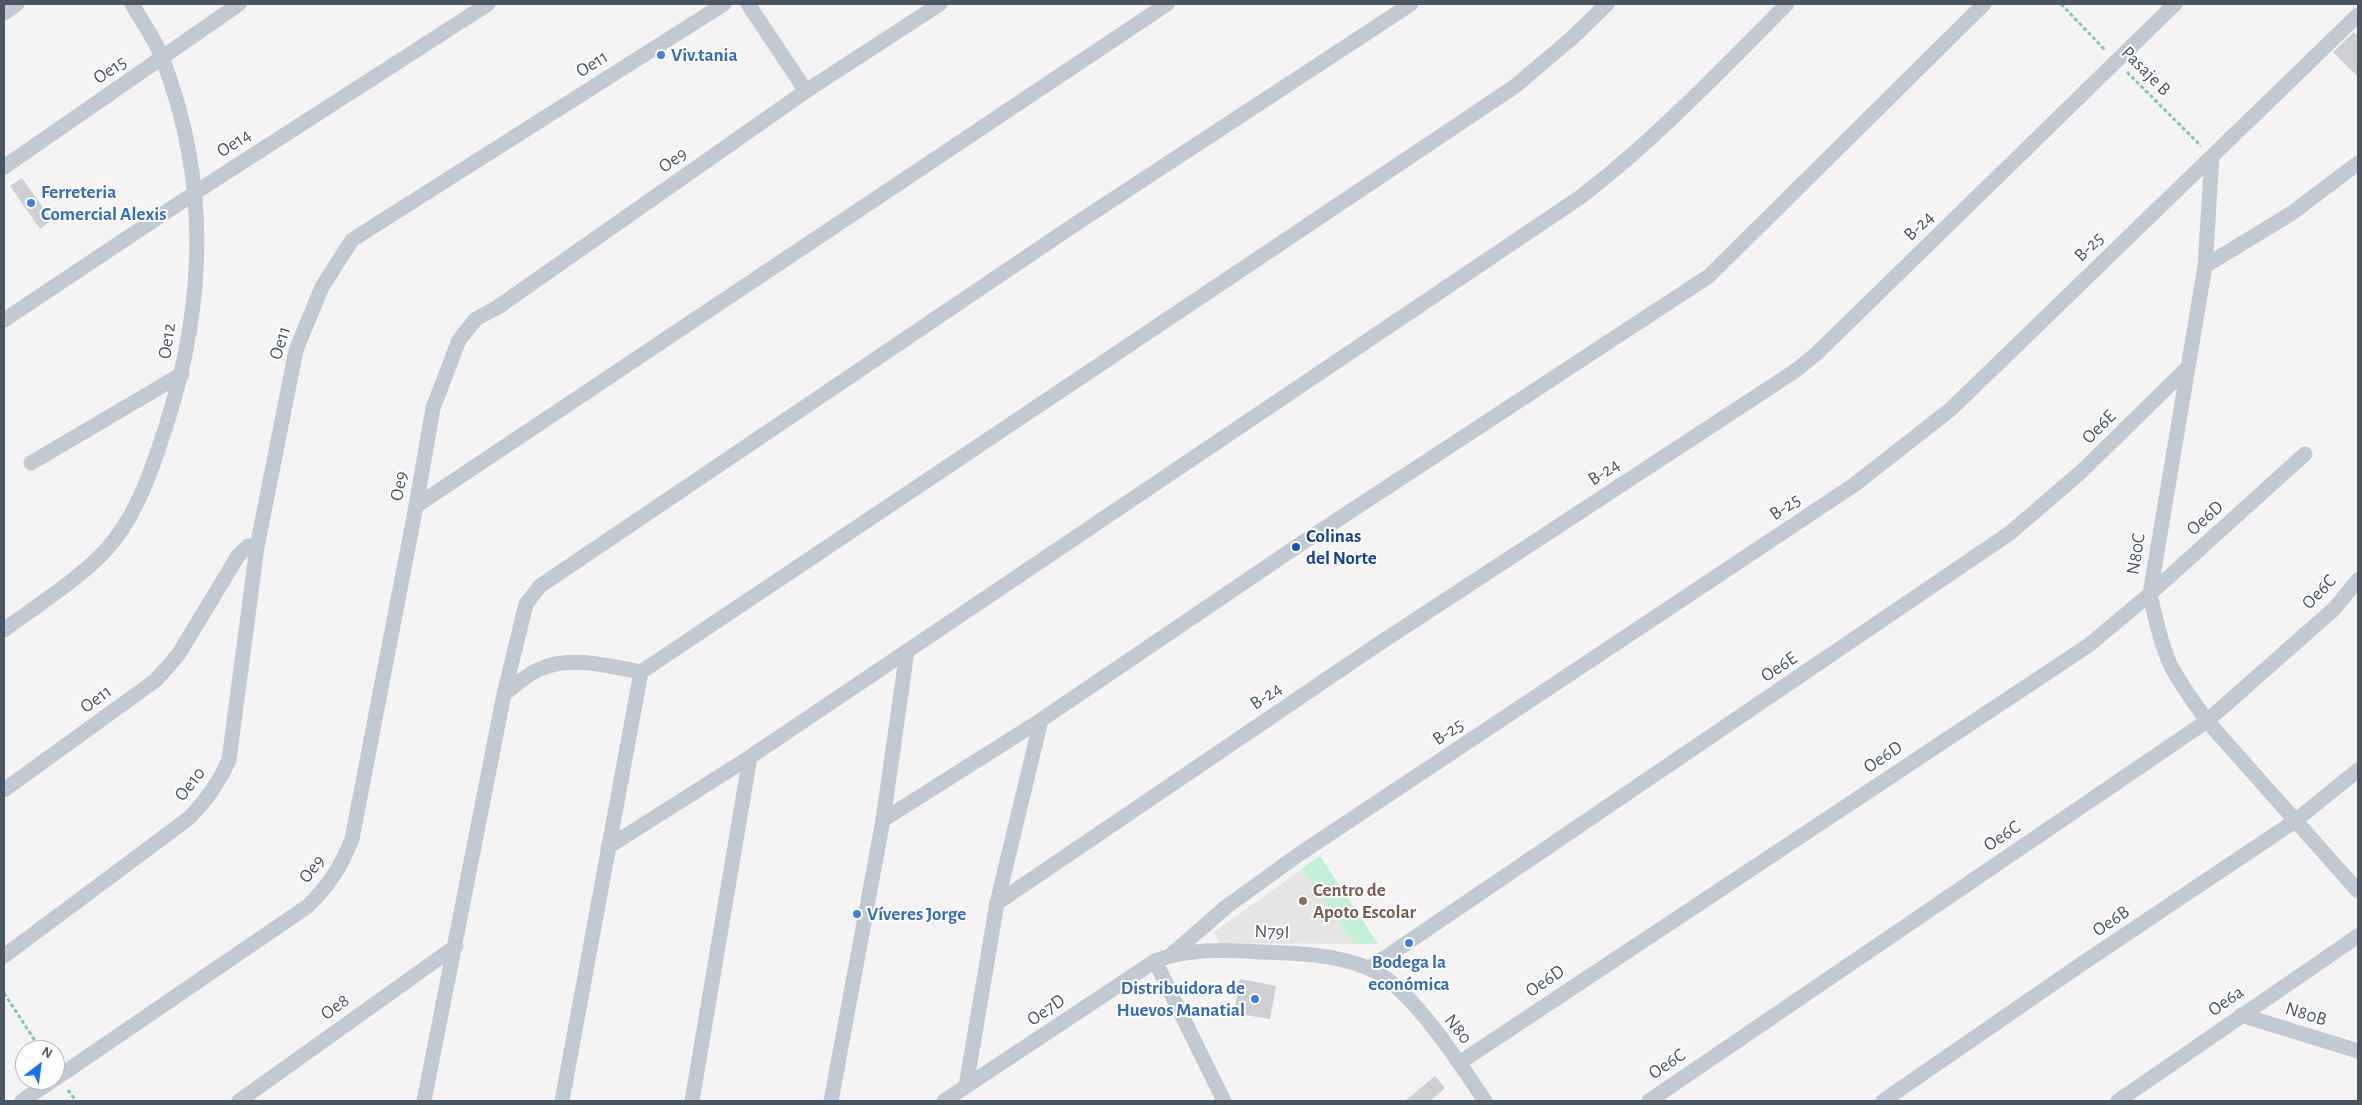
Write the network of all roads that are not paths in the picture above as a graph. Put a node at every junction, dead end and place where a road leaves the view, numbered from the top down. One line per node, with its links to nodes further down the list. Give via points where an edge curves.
1 (17, 4): 14 (street)
2 (132, 4): 16 (street, Oe12)
3 (239, 4): 16 (street, Oe15)
4 (488, 4): 21 (street, Oe14)
5 (724, 4): 29 (street, Oe11, via 352,240 322,286 296,350)
6 (748, 4): 17 (street)
7 (940, 4): 17 (street, Oe9)
8 (1167, 4): 28 (street)
9 (1411, 4): 35 (street, via 1077,222 560,570 540,586 526,604)
10 (1607, 4): 34 (street, via 1514,87)
11 (1787, 4): 33 (street, via 1665,127 1579,198)
12 (1984, 4): 36 (street, via 1709,276 1296,547)
13 (2175, 4): 45 (street, B-24, via 1795,371 1377,645)
14 (4, 13)
15 (2358, 16): 18 (street, B-25)
16 (162, 58): 20 (street, Oe15); 21 (street, Oe12, via 186,132)
17 (806, 91): 28 (street, Oe9, via 498,307 476,319 459,340 433,408)
18 (2212, 157): 22 (street, N80C); 48 (street, B-25, via 1951,409 1888,460 1298,855 1226,907)
19 (2358, 163): 22 (street, via 2292,213)
20 (4, 167)
21 (196, 192): 23 (street, Oe14); 25 (street, Oe12, via 197,269)
22 (2205, 266): 24 (street, N80C)
23 (4, 320)
24 (2186, 369): 31 (street, N80C); 51 (street, Oe6E, via 2082,471 2010,533)
25 (182, 374): 27 (street); 32 (street, Oe12, via 152,471 115,540 78,574)
26 (2306, 454): 31 (street, Oe6D)
27 (31, 463)
28 (416, 506): 55 (street, Oe9, via 352,839 328,886 308,906)
29 (257, 547): 40 (street, Oe11, via 248,546 238,556 178,655 156,680); 49 (street, Oe10, via 229,760 220,782 189,818)
30 (2358, 580): 37 (street, Oe6C, via 2334,609)
31 (2150, 594): 37 (street, N80C, via 2170,663); 54 (street, Oe6D, via 2089,644)
32 (4, 630)
33 (907, 651): 38 (street); 41 (street)
34 (641, 672): 35 (street, via 595,664 552,664 537,670); 43 (street)
35 (504, 694): 47 (street)
36 (1041, 720): 41 (street); 45 (street)
37 (2207, 721): 42 (street, N80C); 67 (street, Oe6C)
38 (750, 757): 43 (street); 62 (street)
39 (2358, 770): 42 (street, Oe6B)
40 (4, 790)
41 (883, 820): 63 (street)
42 (2295, 821): 44 (street, N80C); 68 (street, Oe6B)
43 (608, 847): 61 (street)
44 (2358, 891)
45 (998, 903): 56 (street)
46 (2358, 936): 52 (street, Oe6a)
47 (456, 946): 59 (street, Oe8); 60 (street)
48 (1171, 955): 50 (street, Oe7D); 51 (street, N79I, via 1192,951 1306,953)
49 (4, 956)
50 (1155, 961): 56 (street, Oe7D); 65 (street)
51 (1370, 968): 54 (street, N80, via 1389,980 1408,999)
52 (2241, 1015): 53 (street, N80B); 69 (street, Oe6a)
53 (2358, 1051)
54 (1459, 1062): 66 (street, N80)
55 (65, 1072)
56 (966, 1086): 64 (street, Oe7D)
57 (38, 1090): 58 (street, Oe9)
58 (22, 1101)
59 (238, 1101)
60 (424, 1101)
61 (562, 1101)
62 (692, 1101)
63 (832, 1101)
64 (944, 1101)
65 (1224, 1101)
66 (1485, 1101)
67 (1648, 1101)
68 (1883, 1101)
69 (2118, 1101)

